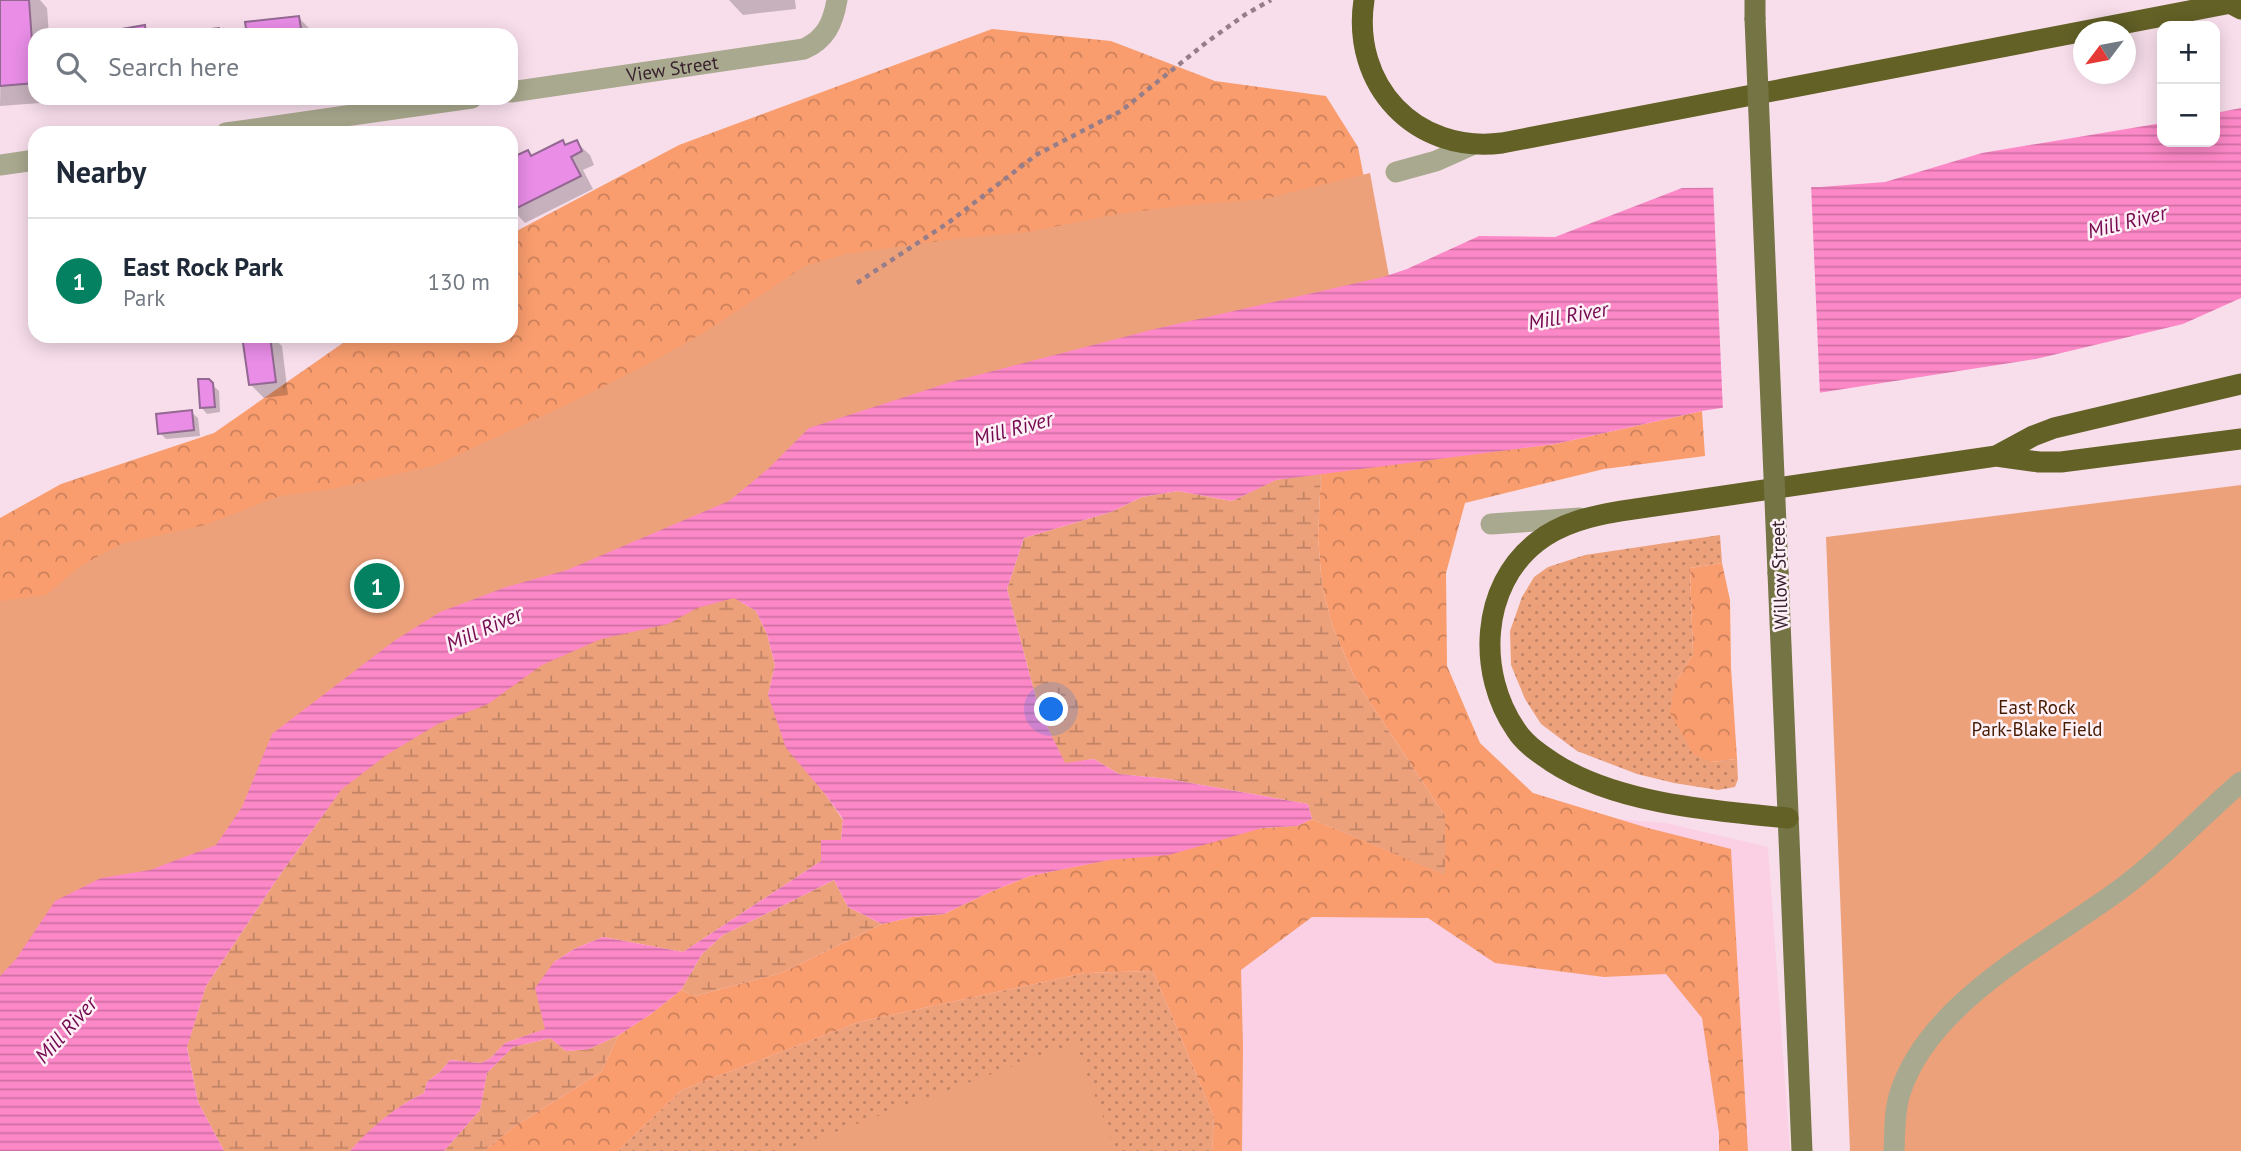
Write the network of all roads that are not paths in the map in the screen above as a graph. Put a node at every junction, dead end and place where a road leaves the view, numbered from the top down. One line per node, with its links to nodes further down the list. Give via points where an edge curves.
1 (837, 0): 7 (street, View Street, via 827,31 814,44 791,52)
2 (1364, 0): 10 (highway, via 1367,57 1385,96 1412,123 1431,134)
3 (2224, 0): 5 (highway, bridge)
4 (2241, 1): 10 (highway)
5 (2241, 9)
6 (1755, 10): 20 (main road, Willow Street, bridge)
7 (518, 91)
8 (423, 105): 9 (street)
9 (275, 126)
10 (1474, 145): 13 (street)
11 (28, 161): 12 (street)
12 (0, 165)
13 (1396, 172)
14 (2241, 384): 16 (highway, via 2054,428)
15 (2241, 439): 16 (highway, via 2061,463)
16 (1996, 456): 17 (highway)
17 (1585, 518): 18 (street); 20 (highway, via 1536,542 1498,594 1491,623 1491,662 1501,702 1517,731 1532,748 1595,785 1653,800)
18 (1492, 524)
19 (2241, 782): 22 (street, via 2118,891 1961,1003 1921,1048 1906,1076 1895,1119)
20 (1788, 818): 21 (main road, Willow Street)
21 (1802, 1151)
22 (1894, 1151)

